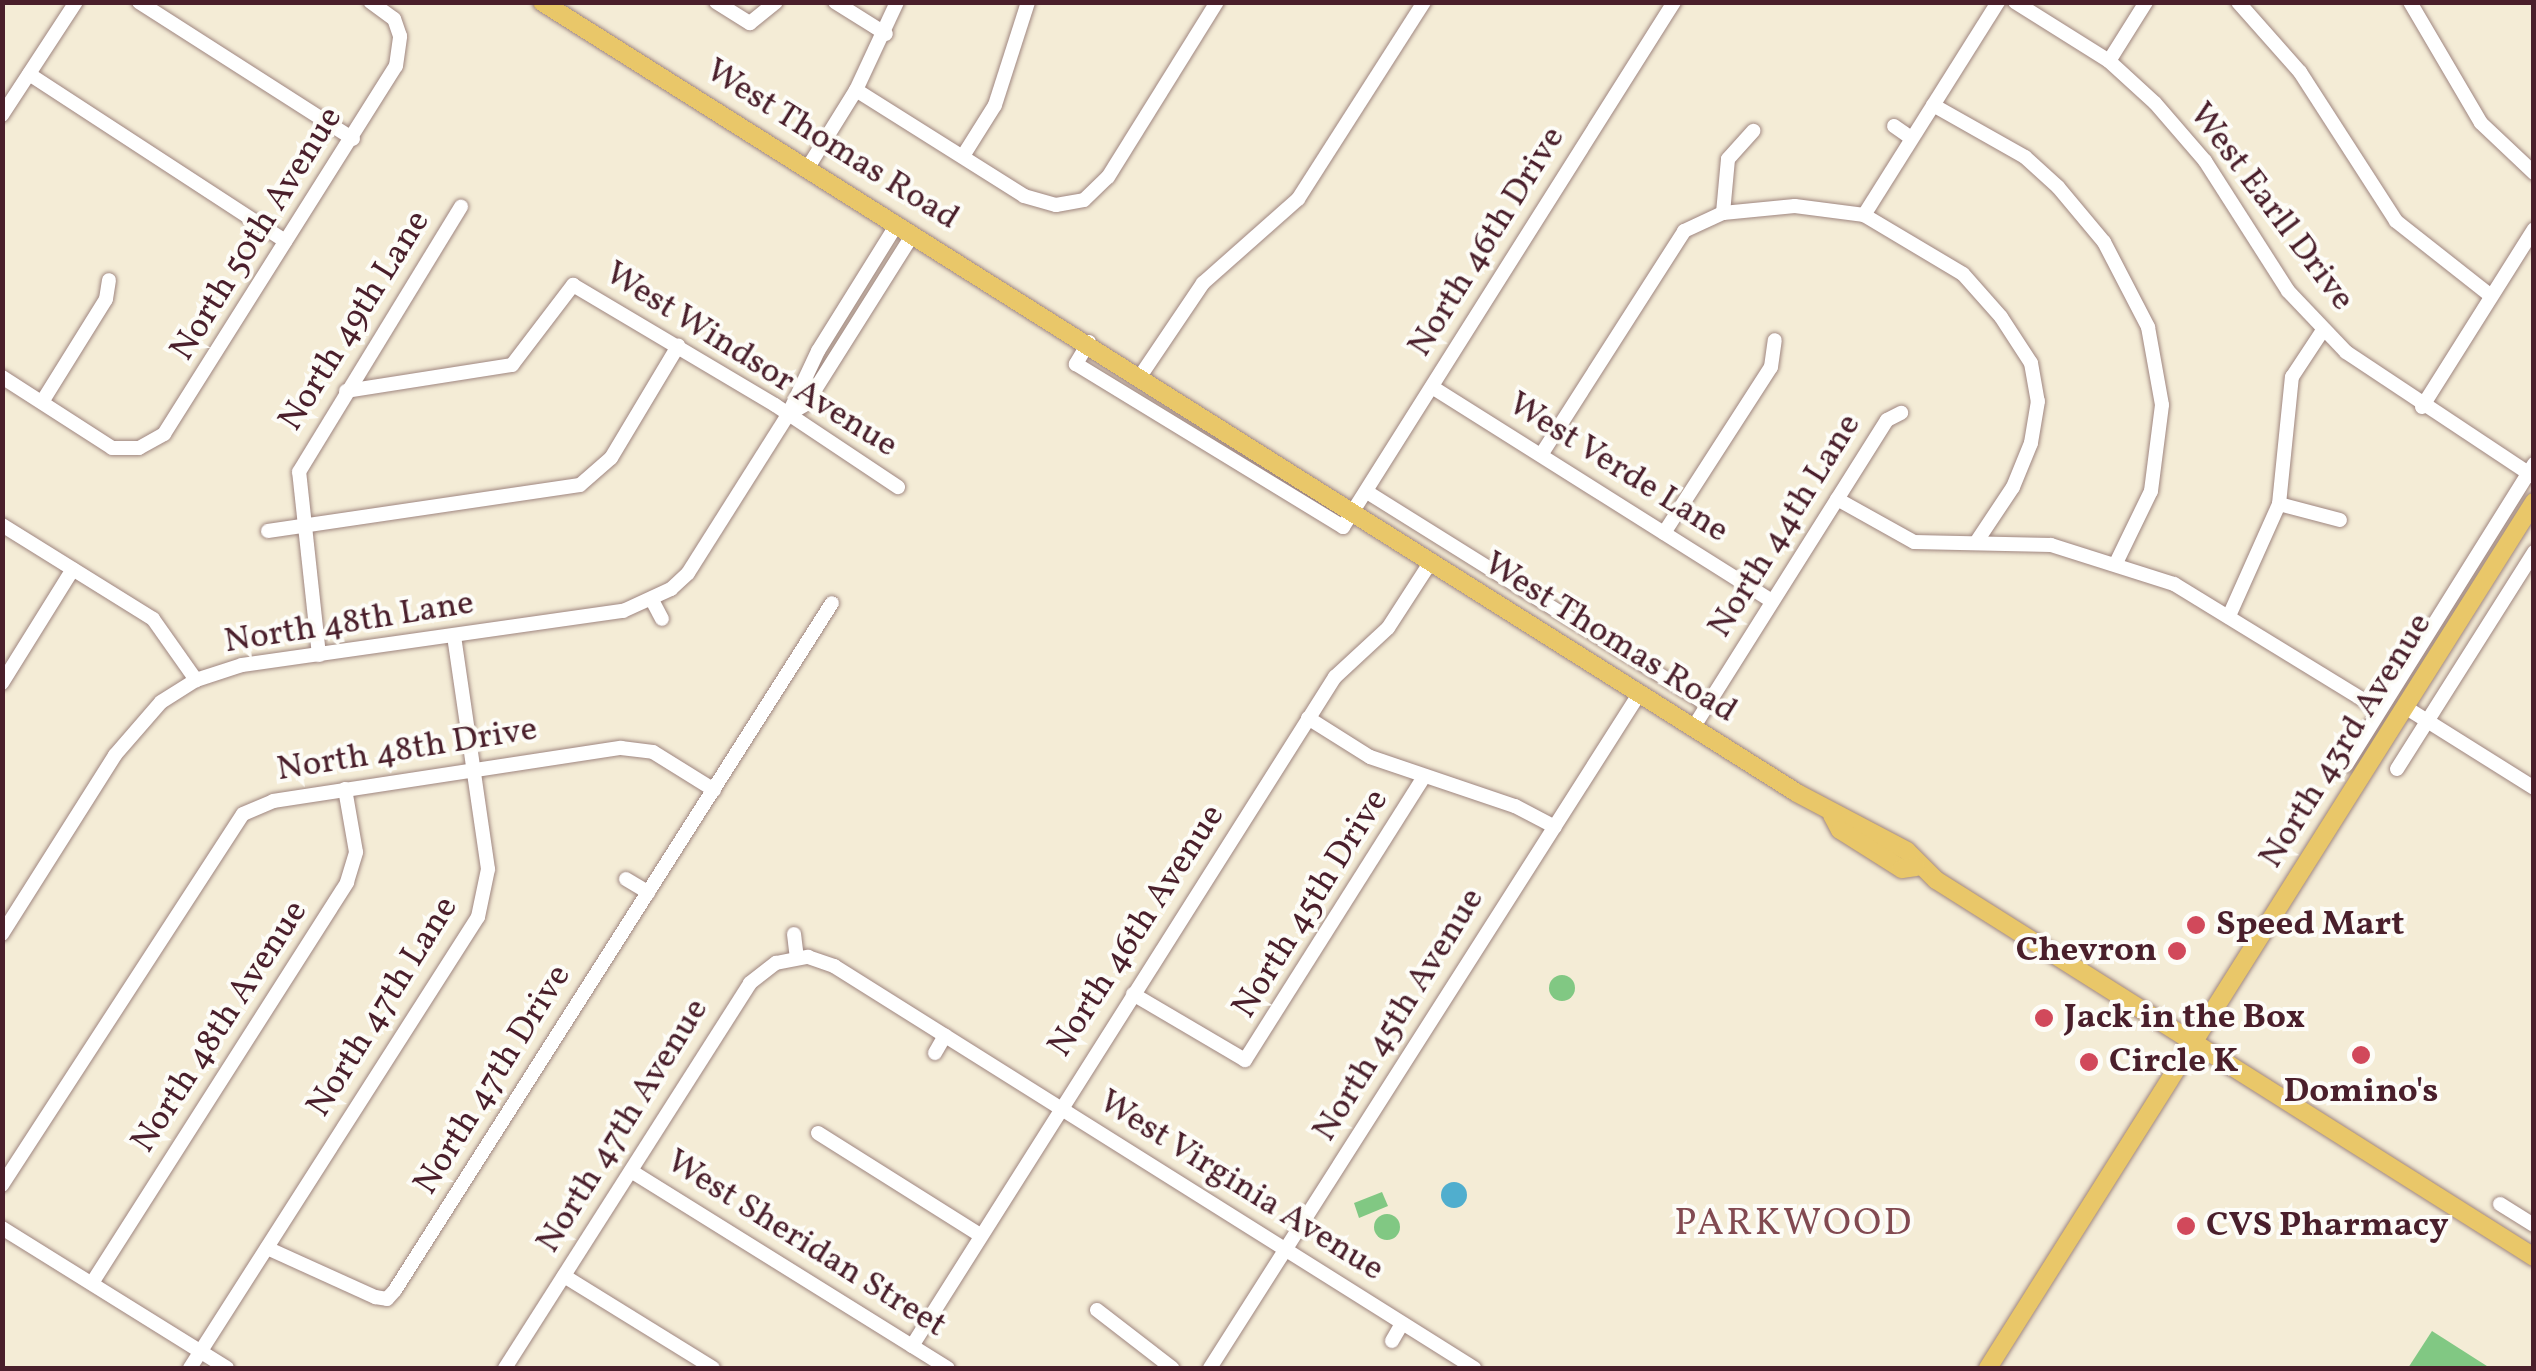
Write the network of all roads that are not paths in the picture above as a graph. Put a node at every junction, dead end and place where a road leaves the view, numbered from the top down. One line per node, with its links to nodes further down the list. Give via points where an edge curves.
1 (76, 2): 20 (street)
2 (139, 2): 26 (street)
3 (371, 2): 26 (street, North 50th Avenue, via 394,19 400,36 396,66)
4 (542, 2): 29 (main road, West Thomas Road)
5 (716, 2): 6 (street, via 750,24)
6 (776, 2)
7 (835, 2): 18 (street)
8 (898, 2): 18 (street)
9 (1028, 2): 28 (street, via 995,105)
10 (1217, 2): 28 (street, via 1108,177 1084,200 1056,206 1024,196)
11 (1424, 2): 43 (street, via 1298,200 1203,283)
12 (1674, 2): 45 (street, North 46th Drive)
13 (1998, 2): 22 (street)
14 (2015, 2): 19 (street, West Earll Drive)
15 (2146, 2): 19 (street)
16 (2238, 2): 38 (street, via 2300,72 2396,221)
17 (2410, 2): 30 (street, via 2481,123)
18 (886, 34): 21 (street)
19 (2109, 61): 39 (street, West Earll Drive, via 2194,147 2278,276)
20 (28, 74): 23 (street); 36 (street)
21 (856, 90): 28 (street); 29 (street)
22 (1933, 104): 27 (street); 67 (street, via 2025,157 2058,188 2104,242 2148,327 2162,405 2151,490)
23 (2, 115)
24 (1894, 126): 27 (street)
25 (1752, 131): 32 (street, via 1728,159)
26 (353, 138): 36 (street, North 50th Avenue)
27 (1911, 138): 33 (street)
28 (963, 156)
29 (807, 168): 34 (main road, West Thomas Road)
30 (2534, 173)
31 (462, 207): 46 (street, North 49th Lane)
32 (1723, 213): 33 (street, via 1795,206); 51 (street, via 1684,231)
33 (1864, 215): 64 (street, via 1964,274 2031,363 2038,401 2032,444)
34 (905, 229): 41 (main road, West Thomas Road); 50 (street, via 806,404)
35 (2534, 229): 38 (street)
36 (285, 241): 47 (street, North 50th Avenue, via 175,420 140,448 112,448)
37 (109, 280): 47 (street, via 106,299)
38 (2491, 296): 48 (street)
39 (2323, 330): 48 (street, West Earll Drive); 57 (street, via 2292,377)
40 (1774, 340): 63 (street, via 1771,367)
41 (1089, 342): 43 (main road, West Thomas Road); 58 (street, via 1076,364 1338,529)
42 (678, 346): 46 (street, West Windsor Avenue, via 572,285 512,365); 50 (street, West Windsor Avenue); 61 (street, via 611,458 580,485)
43 (1141, 375): 58 (main road, West Thomas Road)
44 (2, 377): 47 (street)
45 (1432, 387): 51 (street, West Verde Lane); 54 (street, North 46th Drive)
46 (346, 391): 61 (street, North 49th Lane, via 298,472)
47 (42, 402)
48 (2422, 407): 52 (street, West Earll Drive)
49 (1901, 413): 55 (street, North 44th Lane, via 1888,420)
50 (788, 415): 53 (street, West Windsor Avenue); 70 (street, via 688,573)
51 (1541, 455): 63 (street, West Verde Lane)
52 (2532, 472): 81 (street, North 43rd Avenue)
53 (898, 487)
54 (1367, 492): 58 (street, North 46th Drive); 79 (street, West Thomas Road)
55 (1837, 499): 64 (street, via 1914,542); 69 (street, North 44th Lane)
56 (2534, 502): 80 (main road, North 43rd Avenue)
57 (2279, 504): 59 (street); 72 (street)
58 (1354, 514): 66 (main road, West Thomas Road)
59 (2340, 520)
60 (2, 525): 68 (street)
61 (302, 526): 62 (street); 75 (street, North 49th Lane)
62 (268, 530)
63 (1664, 533): 69 (street, West Verde Lane)
64 (1978, 540): 67 (street, via 2051,545)
65 (2534, 552): 83 (street, North 43rd Avenue)
66 (1430, 563): 78 (main road, West Thomas Road); 82 (street, North 46th Avenue, via 1388,628 1350,660)
67 (2116, 563): 72 (street, via 2174,584)
68 (73, 569): 76 (street); 77 (street, via 153,619)
69 (1772, 601): 79 (street, North 44th Lane)
70 (653, 602): 73 (street); 74 (street, North 48th Lane)
71 (832, 604): 91 (street, North 47th Drive)
72 (2228, 616): 81 (street)
73 (662, 619)
74 (454, 637): 75 (street, North 48th Lane); 86 (street, North 47th Lane)
75 (319, 655): 77 (street, North 48th Lane, via 242,665)
76 (4, 677)
77 (196, 680): 95 (street, North 48th Lane, via 161,702 115,755)
78 (1639, 694): 84 (main road, West Thomas Road); 92 (street, North 45th Avenue)
79 (1708, 704): 84 (street, North 44th Lane)
80 (2404, 707): 83 (street); 100 (main road, North 43rd Avenue)
81 (2380, 710): 85 (street, North 43rd Avenue)
82 (1308, 718): 88 (street, via 1363,753); 98 (street, North 46th Avenue)
83 (2427, 722): 87 (street, North 43rd Avenue); 89 (street)
84 (1692, 728): 100 (main road, West Thomas Road, via 1832,815 1851,816 1907,851 1916,867)
85 (2346, 765)
86 (474, 769): 90 (street, North 48th Drive); 91 (street, North 48th Drive, via 637,748); 110 (street, North 47th Lane, via 488,868 478,917)
87 (2397, 769)
88 (1423, 778): 92 (street, via 1515,806); 98 (street, North 45th Drive, via 1245,1060)
89 (2534, 788)
90 (345, 789): 105 (street, North 48th Drive, via 260,805 228,827); 114 (street, North 48th Avenue, via 356,852 347,882)
91 (714, 790): 94 (street, North 47th Drive)
92 (1555, 827): 111 (street, North 45th Avenue)
93 (626, 878): 94 (street)
94 (648, 892): 110 (street, North 47th Drive, via 387,1298)
95 (2, 934)
96 (794, 934): 97 (street)
97 (797, 957): 99 (street, West Virginia Avenue, via 824,960); 104 (street, North 47th Avenue, via 766,968 750,983)
98 (1133, 994): 102 (street, North 46th Avenue)
99 (945, 1036): 101 (street); 102 (street, West Virginia Avenue)
100 (2196, 1042): 112 (main road, West Thomas Road); 128 (main road, North 43rd Avenue)
101 (935, 1053)
102 (1060, 1108): 109 (street, North 46th Avenue); 111 (street, West Virginia Avenue)
103 (818, 1133): 109 (street)
104 (631, 1171): 113 (street, North 47th Avenue); 118 (street, West Sheridan Street)
105 (2, 1184)
106 (2500, 1204): 107 (street)
107 (2534, 1226)
108 (2, 1228): 114 (street)
109 (980, 1235): 118 (street, North 46th Avenue)
110 (268, 1248): 119 (street, North 47th Lane)
111 (1284, 1250): 116 (street, West Virginia Avenue); 126 (street, North 45th Avenue)
112 (2534, 1257)
113 (564, 1276): 122 (street, North 47th Avenue); 123 (street)
114 (92, 1284): 119 (street)
115 (1096, 1310): 125 (street)
116 (1402, 1324): 117 (street, West Virginia Avenue); 127 (street, West Virginia Avenue)
117 (1392, 1341)
118 (912, 1346): 124 (street, West Sheridan Street)
119 (200, 1352): 120 (street, North 47th Lane); 121 (street)
120 (190, 1368)
121 (227, 1368)
122 (505, 1368)
123 (713, 1368)
124 (948, 1368)
125 (1172, 1368)
126 (1210, 1368)
127 (1474, 1368)
128 (1988, 1368)

